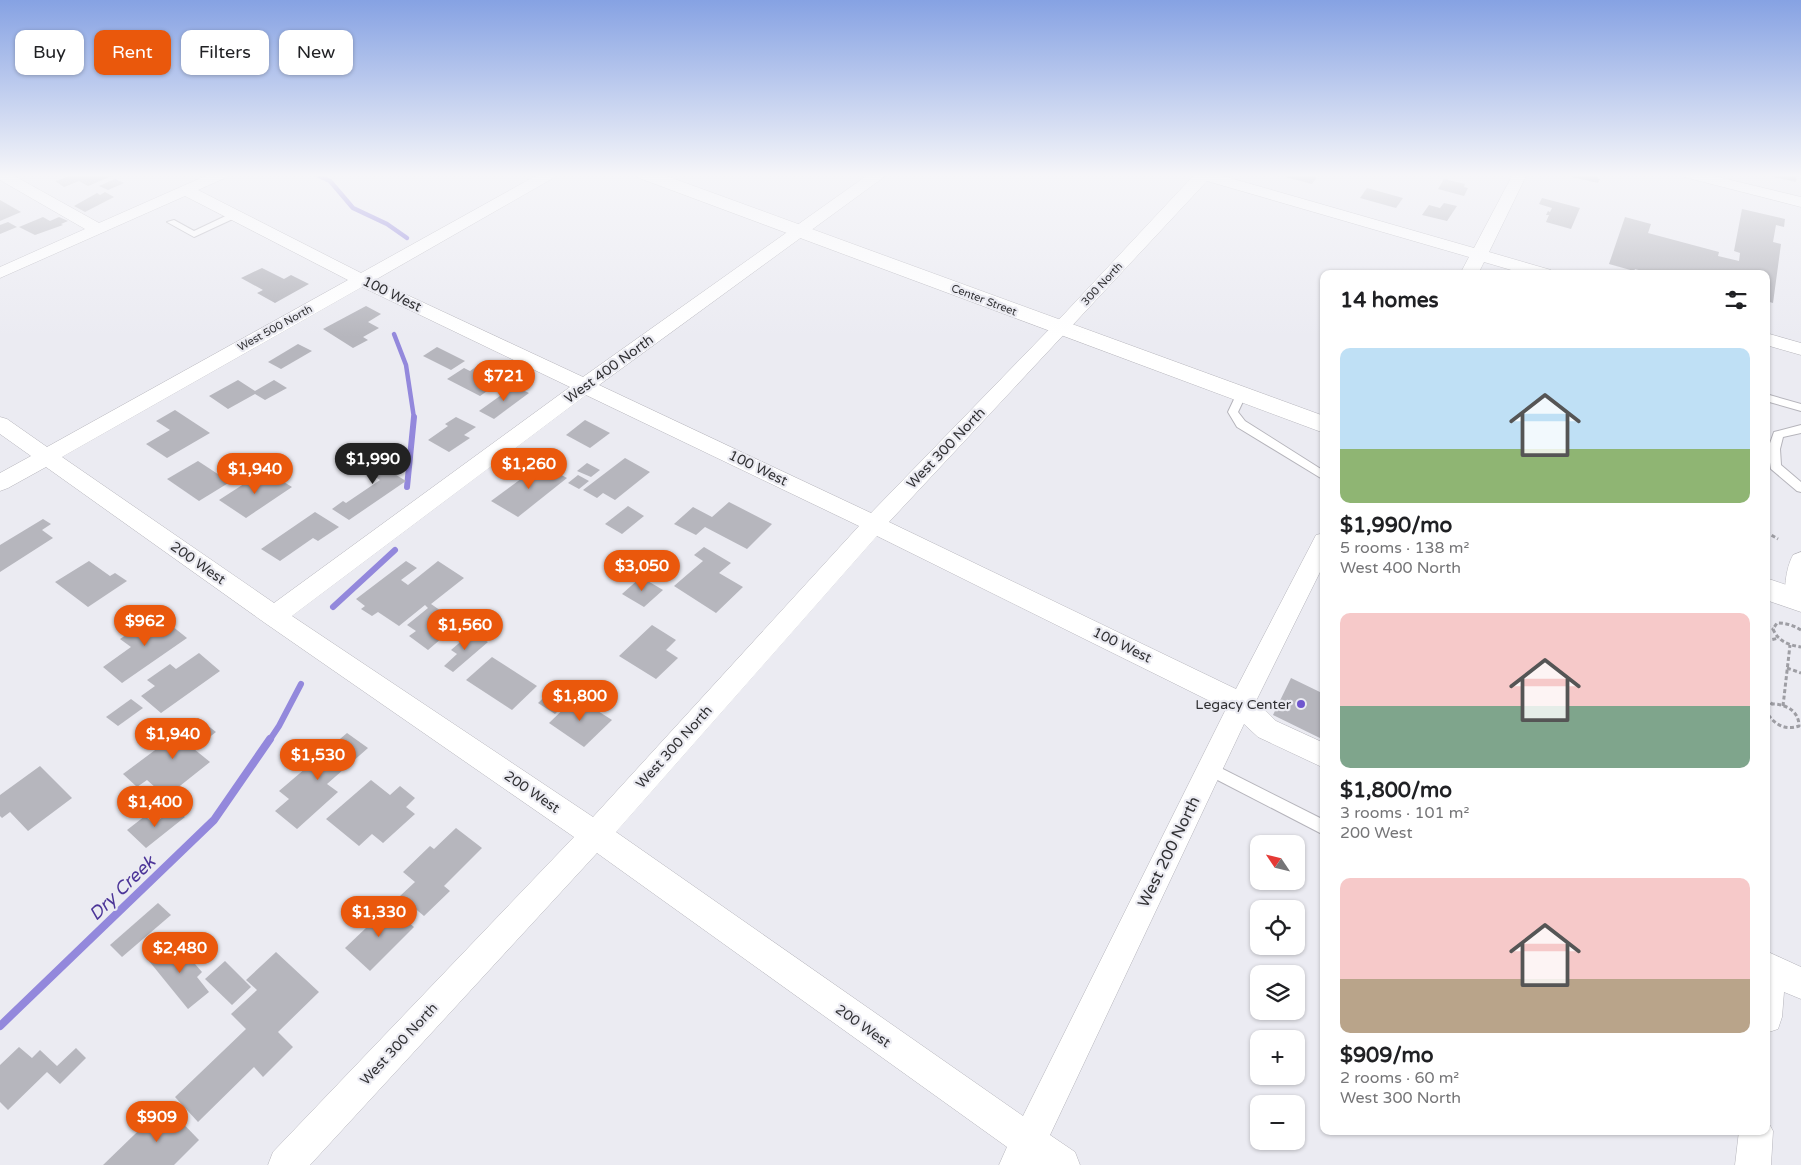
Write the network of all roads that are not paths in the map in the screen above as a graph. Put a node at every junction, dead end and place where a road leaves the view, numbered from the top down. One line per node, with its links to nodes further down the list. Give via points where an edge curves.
1 (183, 228): 2 (lane, via 194,234)
2 (206, 228)
3 (260, 228): 16 (street, 100 West)
4 (454, 228): 16 (street, West 500 North)
5 (794, 228): 11 (street, Center Street)
6 (805, 228): 11 (street)
7 (1153, 228): 17 (street, 300 North)
8 (1388, 228): 12 (street)
9 (1492, 228): 12 (street)
10 (98, 229): 15 (street)
11 (801, 231): 17 (street, Center Street); 20 (street, West 400 North)
12 (1478, 255): 13 (street); 14 (street)
13 (1471, 270)
14 (1531, 270)
15 (0, 273)
16 (362, 280): 20 (street, 100 West); 27 (street, West 500 North)
17 (1060, 328): 21 (street, Center Street); 31 (street, West 300 North)
18 (1770, 339): 19 (street)
19 (1801, 349)
20 (586, 386): 31 (street, 100 West); 36 (street, West 400 North)
21 (1241, 394): 25 (street, Center Street); 28 (lane, via 1233,412 1241,424)
22 (1770, 398): 23 (lane)
23 (1801, 408)
24 (0, 424): 27 (street, 200 West)
25 (1320, 424)
26 (1801, 429): 30 (lane, via 1778,435 1774,457 1775,466)
27 (45, 457): 29 (street, West 500 North); 36 (street, 200 West)
28 (1320, 474)
29 (0, 482)
30 (1801, 488)
31 (874, 524): 37 (street, 100 West); 41 (street, West 300 North)
32 (1320, 549): 37 (street, West 200 North)
33 (1801, 561): 35 (street)
34 (1770, 590): 35 (street)
35 (1799, 601)
36 (274, 616): 41 (street, 200 West)
37 (1241, 704): 38 (street, 100 West, via 1267,729); 39 (street, West 200 North)
38 (1320, 754)
39 (1210, 768): 40 (lane); 45 (street, West 200 North)
40 (1320, 826)
41 (595, 835): 45 (street, 200 West); 46 (street, West 300 North)
42 (1770, 969): 43 (street)
43 (1801, 983)
44 (1756, 1135): 48 (street)
45 (1023, 1154): 47 (street, 200 West)
46 (286, 1165)
47 (1062, 1165)
48 (1753, 1165)

